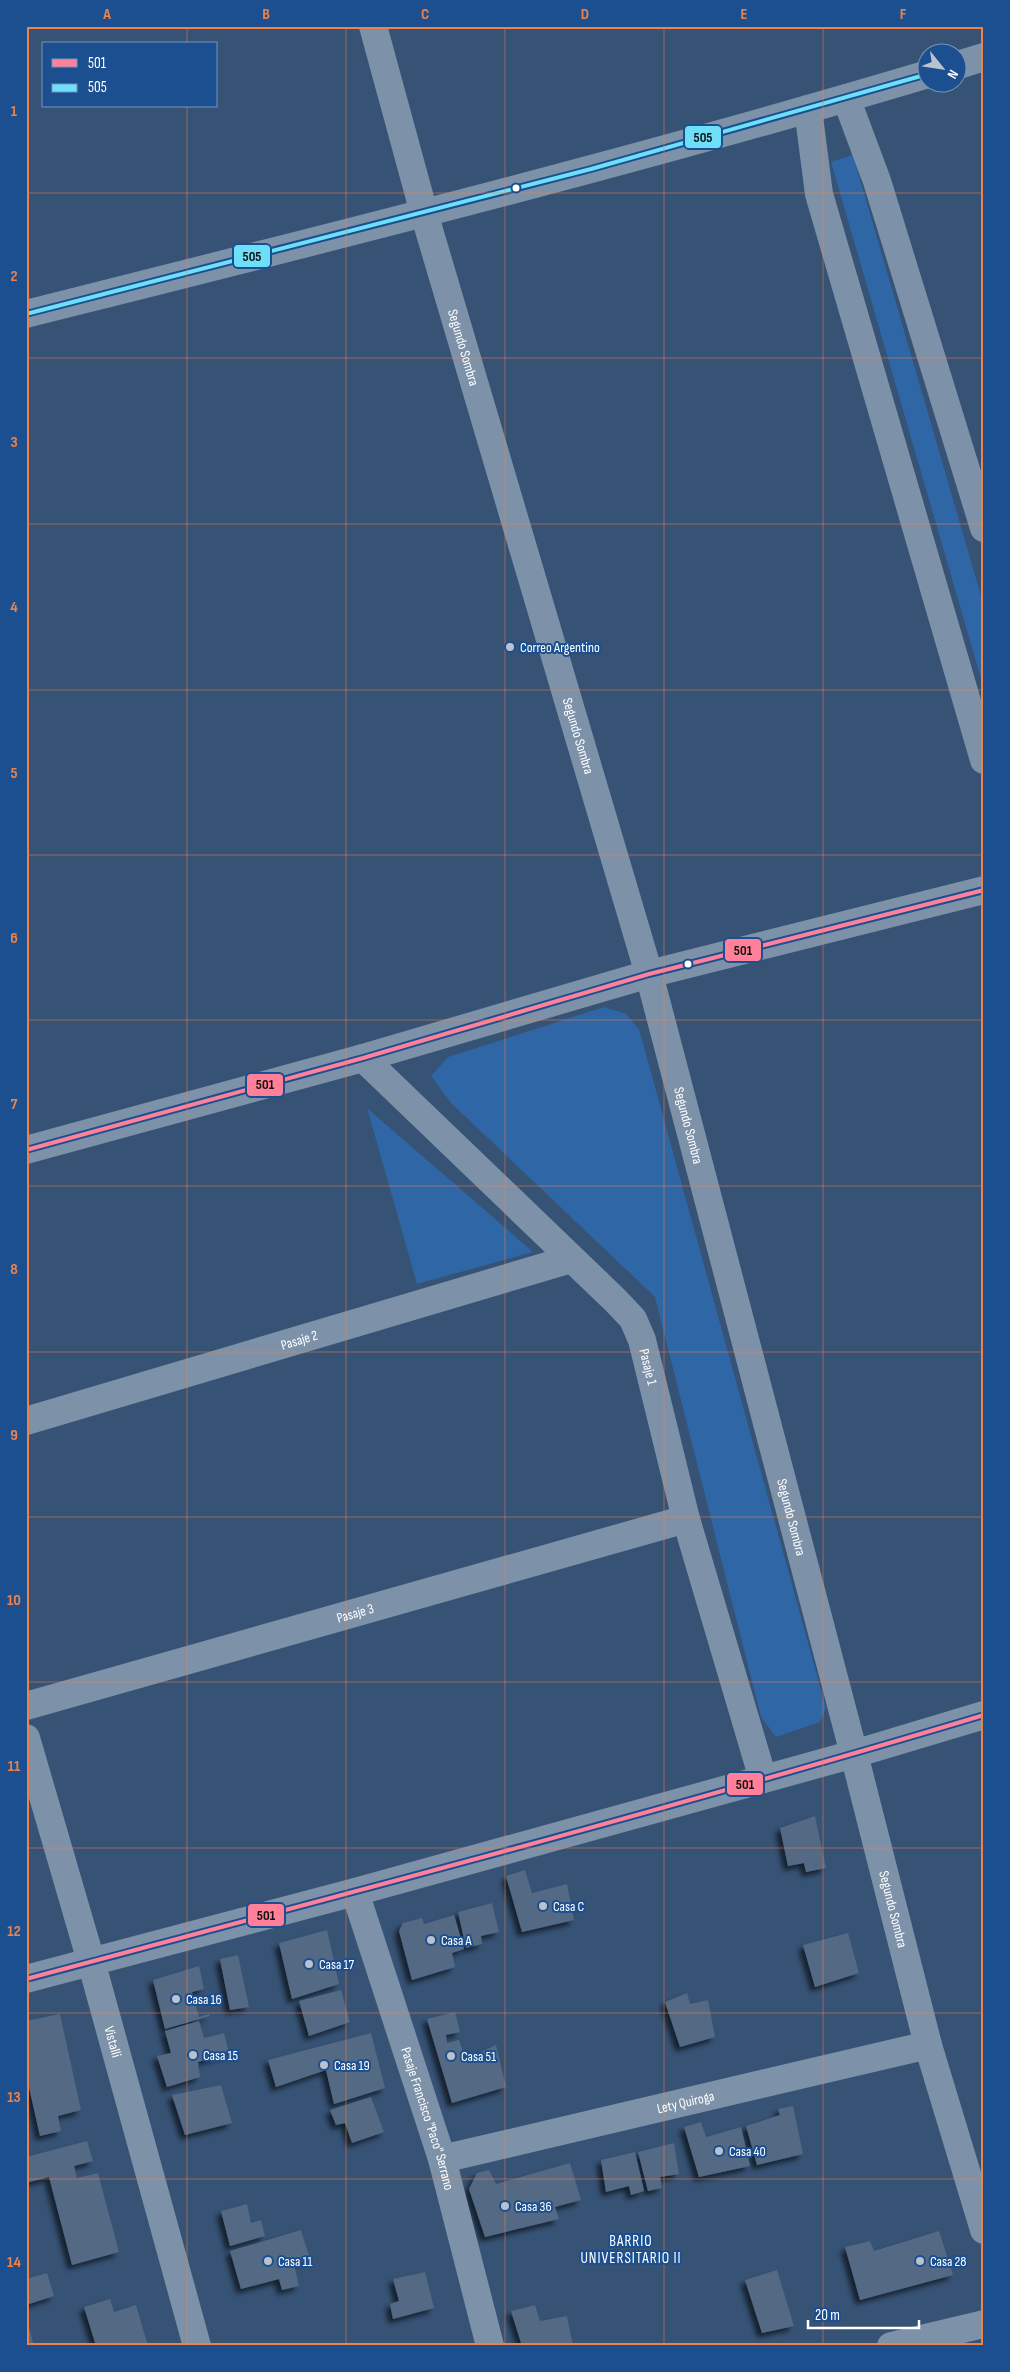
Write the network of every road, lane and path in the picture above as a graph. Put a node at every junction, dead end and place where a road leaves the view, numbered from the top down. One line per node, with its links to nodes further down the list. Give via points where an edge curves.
1 (373, 26): 7 (street, Segundo Sombra)
2 (984, 57): 3 (street)
3 (968, 62)
4 (918, 77): 5 (street)
5 (846, 98): 6 (street); 9 (street, via 877,181)
6 (808, 109): 7 (street); 10 (street, via 819,194)
7 (424, 214): 8 (street); 12 (street, Segundo Sombra)
8 (26, 314)
9 (984, 528)
10 (984, 760)
11 (984, 890): 12 (street)
12 (649, 974): 13 (street); 21 (street, Segundo Sombra)
13 (362, 1058): 14 (street); 15 (street, Pasaje 1)
14 (26, 1150)
15 (571, 1258): 16 (street, Pasaje 2); 17 (street, Pasaje 1, via 633,1319 642,1340)
16 (26, 1420)
17 (686, 1519): 18 (street, Pasaje 3); 22 (street, Pasaje 1)
18 (26, 1706)
19 (984, 1715): 21 (street)
20 (26, 1738): 24 (street, Vistalli)
21 (854, 1754): 22 (street); 26 (street, Segundo Sombra)
22 (763, 1779): 23 (street)
23 (355, 1892): 24 (street); 27 (street, Pasaje Francisco "Paco" Serrano)
24 (92, 1961): 25 (street); 30 (street, Vistalli)
25 (26, 1979)
26 (928, 2045): 27 (street, Lety Quiroga); 28 (street, Segundo Sombra)
27 (442, 2159): 31 (street, Pasaje Francisco "Paco" Serrano)
28 (984, 2230)
29 (984, 2324): 32 (street)
30 (197, 2346)
31 (490, 2346)
32 (891, 2346)

